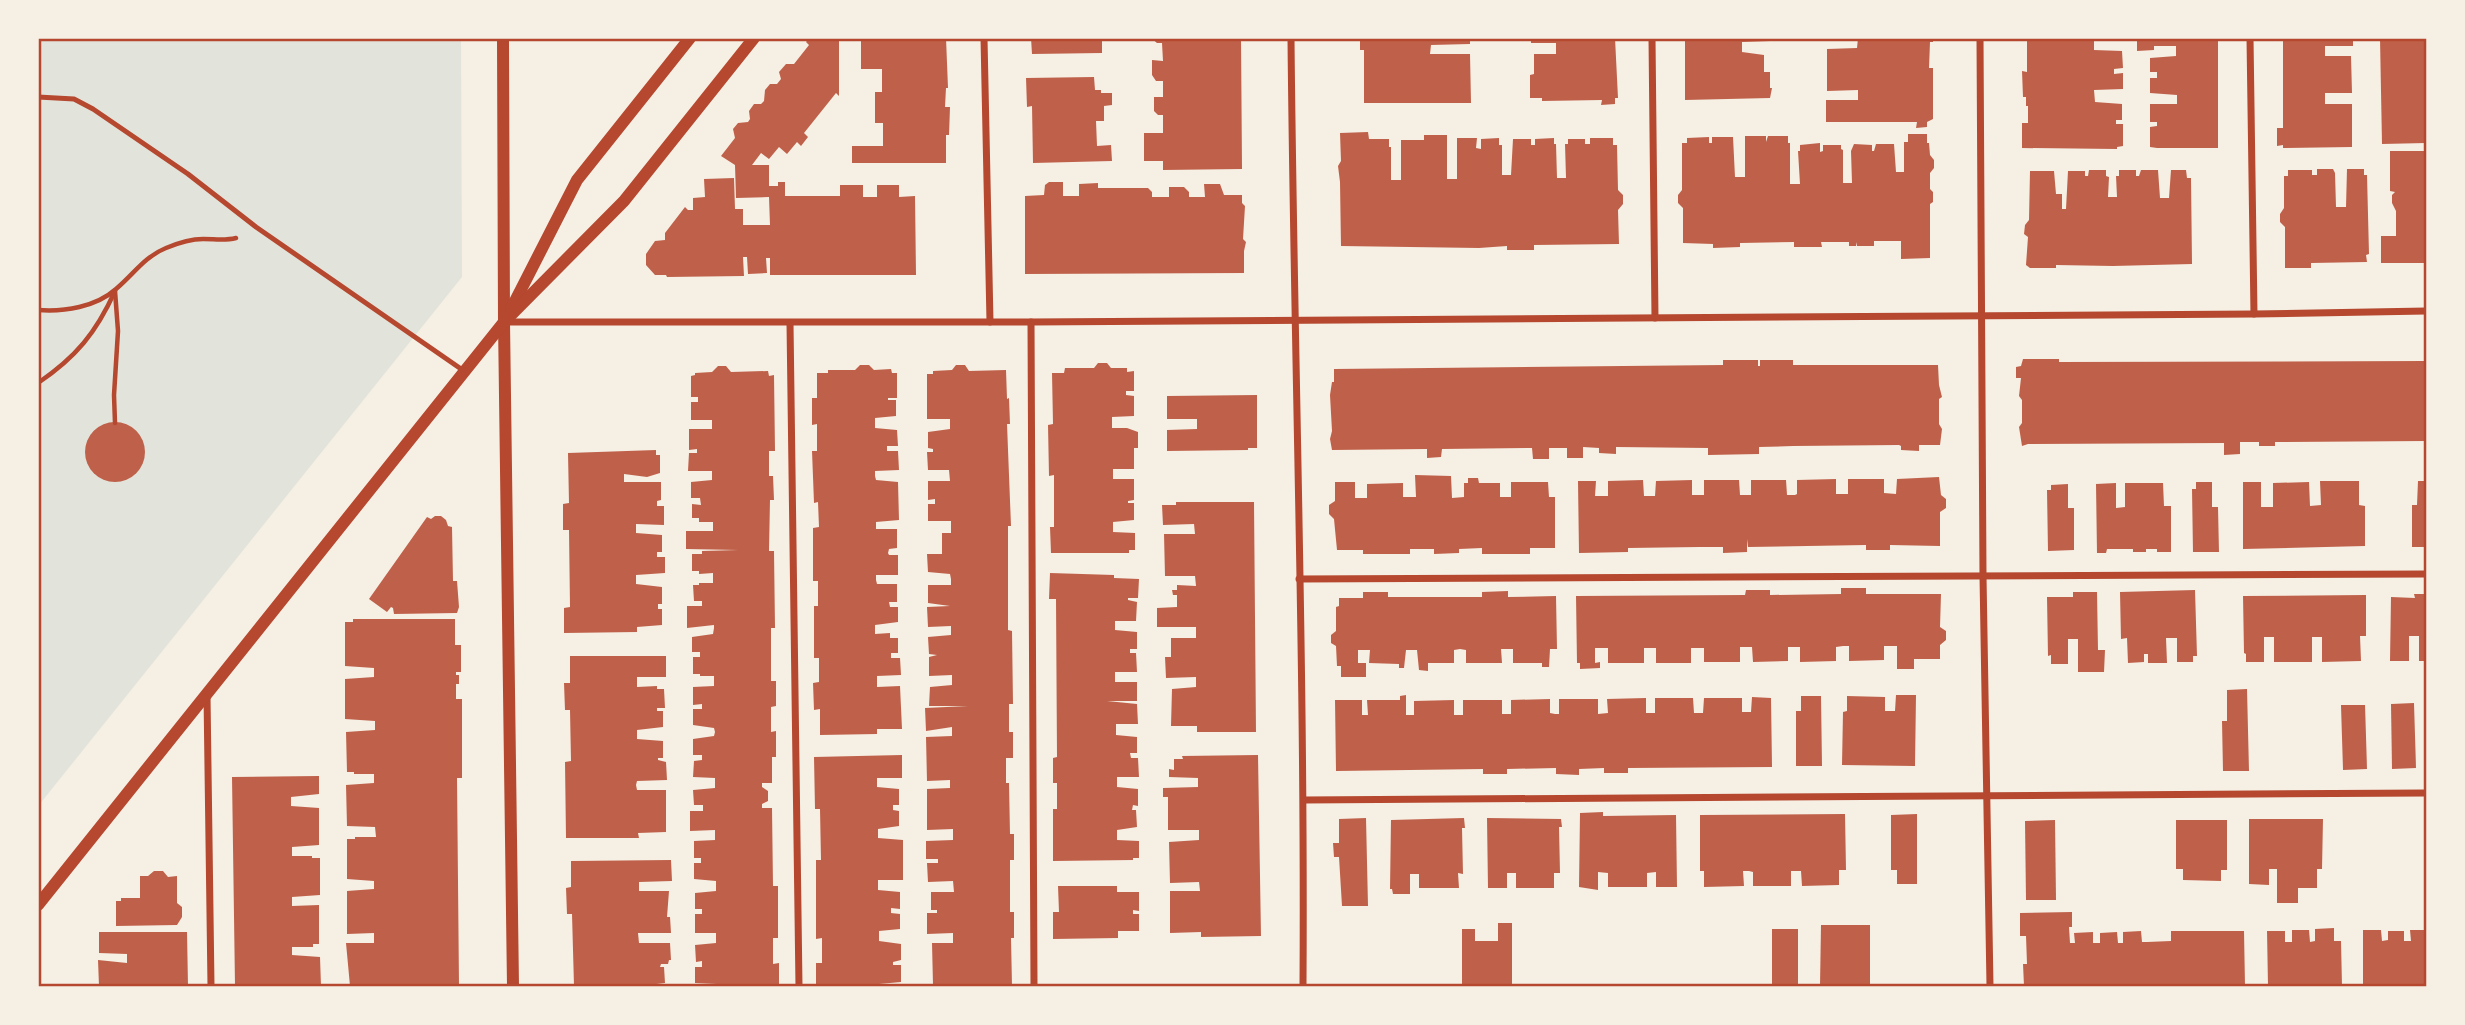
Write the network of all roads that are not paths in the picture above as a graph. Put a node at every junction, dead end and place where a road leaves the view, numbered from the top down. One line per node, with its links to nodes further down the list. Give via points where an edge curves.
1 (503, 38): 15 (street)
2 (690, 38): 15 (street, via 577,180)
3 (754, 38): 15 (street, via 624,201)
4 (984, 38): 16 (street)
5 (1291, 38): 14 (street)
6 (1652, 38): 13 (street)
7 (1980, 38): 12 (street)
8 (2250, 38): 11 (street)
9 (38, 97): 19 (lane, via 74,99 93,109)
10 (2427, 311): 11 (street)
11 (2254, 314): 12 (street)
12 (1982, 315): 13 (street); 21 (street)
13 (1654, 318): 14 (street)
14 (1293, 320): 17 (street); 22 (street)
15 (504, 321): 18 (street); 19 (street); 29 (street)
16 (990, 322): 17 (street); 18 (street)
17 (1031, 322): 31 (street)
18 (790, 323): 30 (street)
19 (465, 371): 23 (street)
20 (2427, 574): 21 (street)
21 (1983, 576): 22 (street); 25 (street)
22 (1299, 579): 26 (street)
23 (207, 694): 27 (street); 28 (street)
24 (2427, 793): 25 (street)
25 (1987, 796): 26 (street); 33 (street)
26 (1304, 800): 32 (street)
27 (38, 905)
28 (211, 986)
29 (513, 986)
30 (799, 986)
31 (1034, 986)
32 (1303, 986)
33 (1990, 986)

